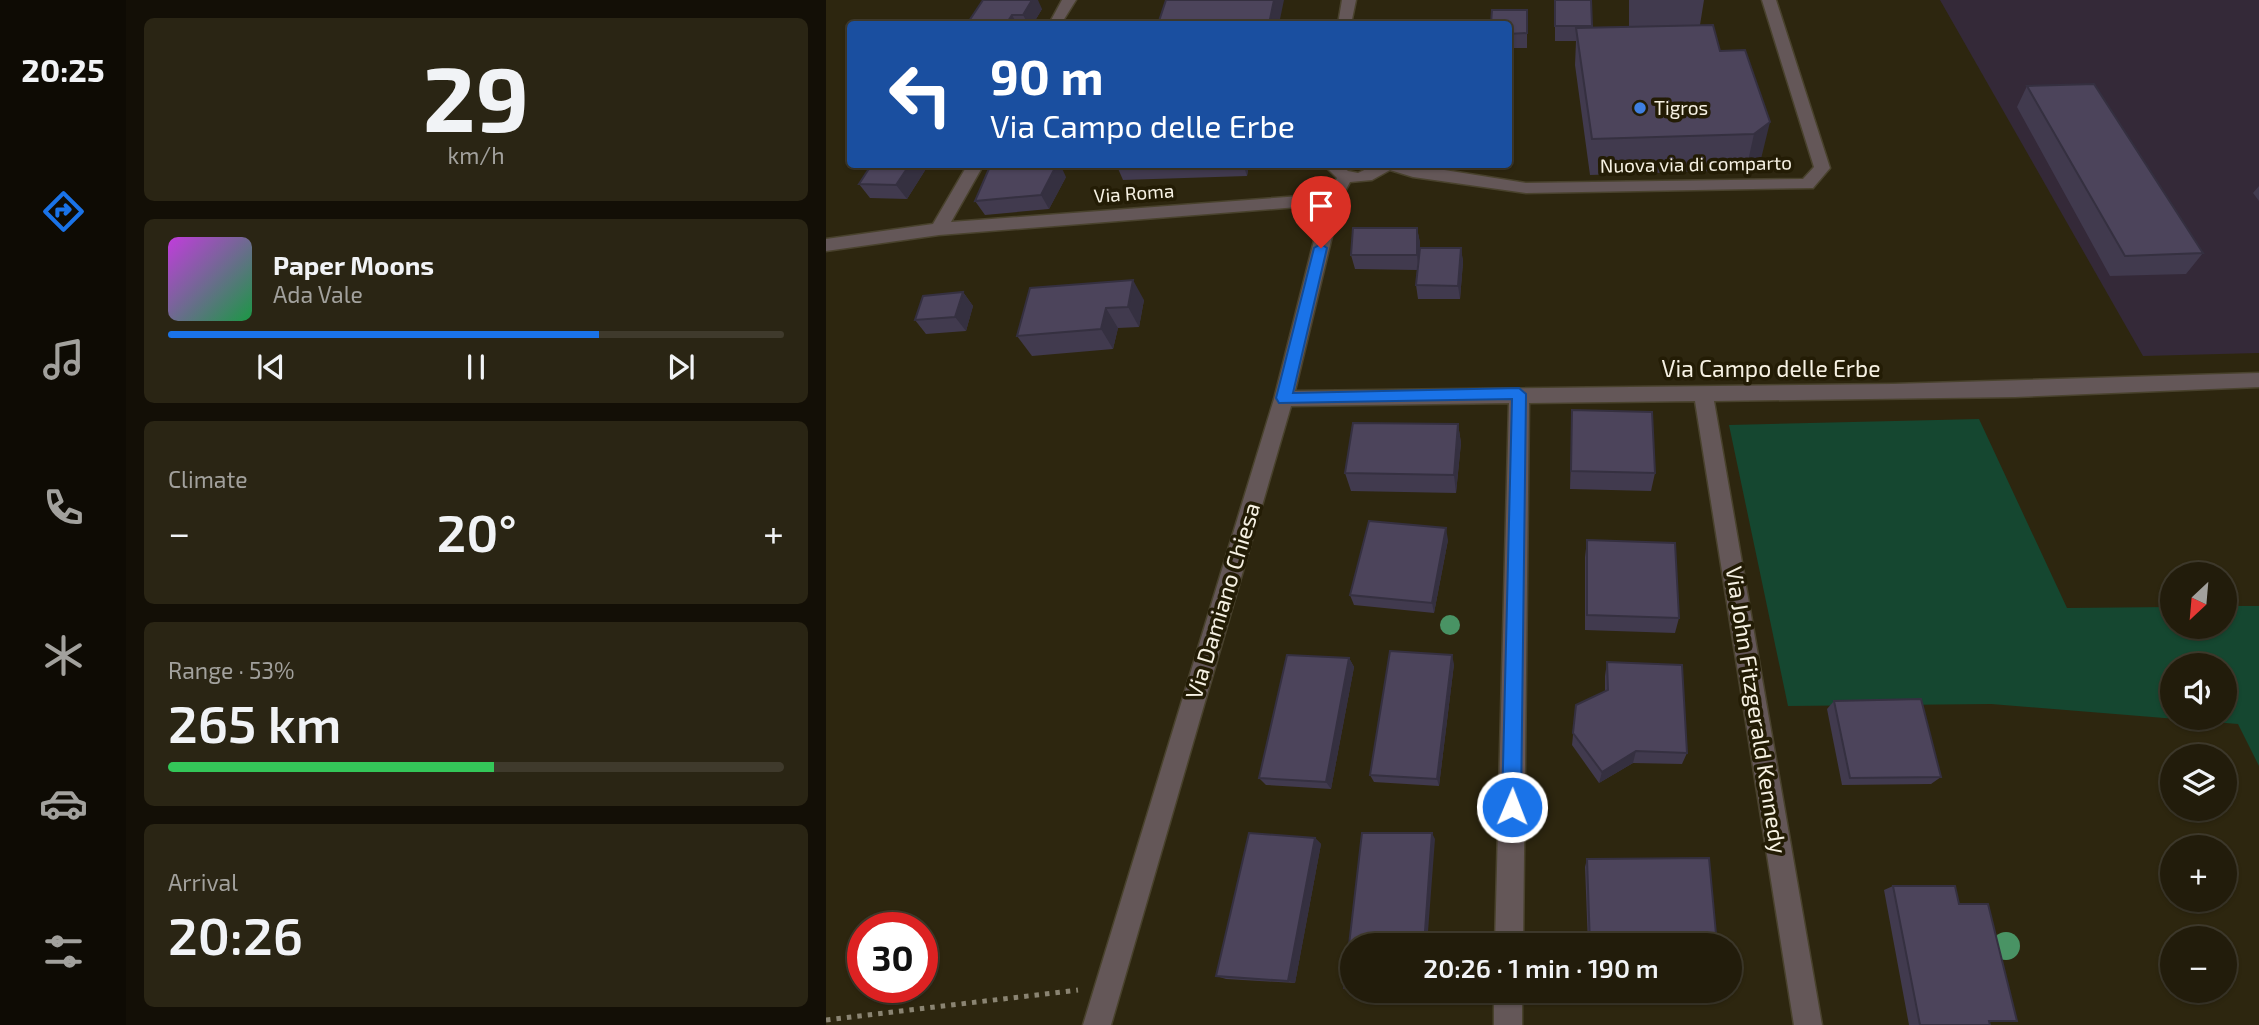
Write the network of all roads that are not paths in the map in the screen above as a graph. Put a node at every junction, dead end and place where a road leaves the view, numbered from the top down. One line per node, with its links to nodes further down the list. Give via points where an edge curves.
1 (1069, 0): 4 (street)
2 (1349, 0): 5 (street)
3 (1769, 0): 8 (street, Nuova via di comparto, via 1822,168 1807,184 1526,188)
4 (1057, 21)
5 (1346, 21)
6 (974, 168): 11 (street)
7 (1383, 168): 9 (street, via 1371,176)
8 (1401, 168)
9 (1338, 170): 10 (street, Via Damiano Chiesa)
10 (1333, 199): 11 (street, Via Roma); 16 (street, Via Damiano Chiesa)
11 (939, 229): 12 (street, Via Roma)
12 (826, 245)
13 (2259, 380): 15 (street, Via Campo delle Erbe, via 1937,393)
14 (1519, 394): 15 (street, Via Campo delle Erbe); 16 (street, Via Campo delle Erbe); 17 (street)
15 (1703, 394): 21 (street, Via John Fitzgerald Kennedy)
16 (1284, 398): 19 (street, Via Damiano Chiesa)
17 (1509, 933)
18 (1508, 1003): 20 (street)
19 (1097, 1025)
20 (1508, 1025)
21 (1808, 1025)

